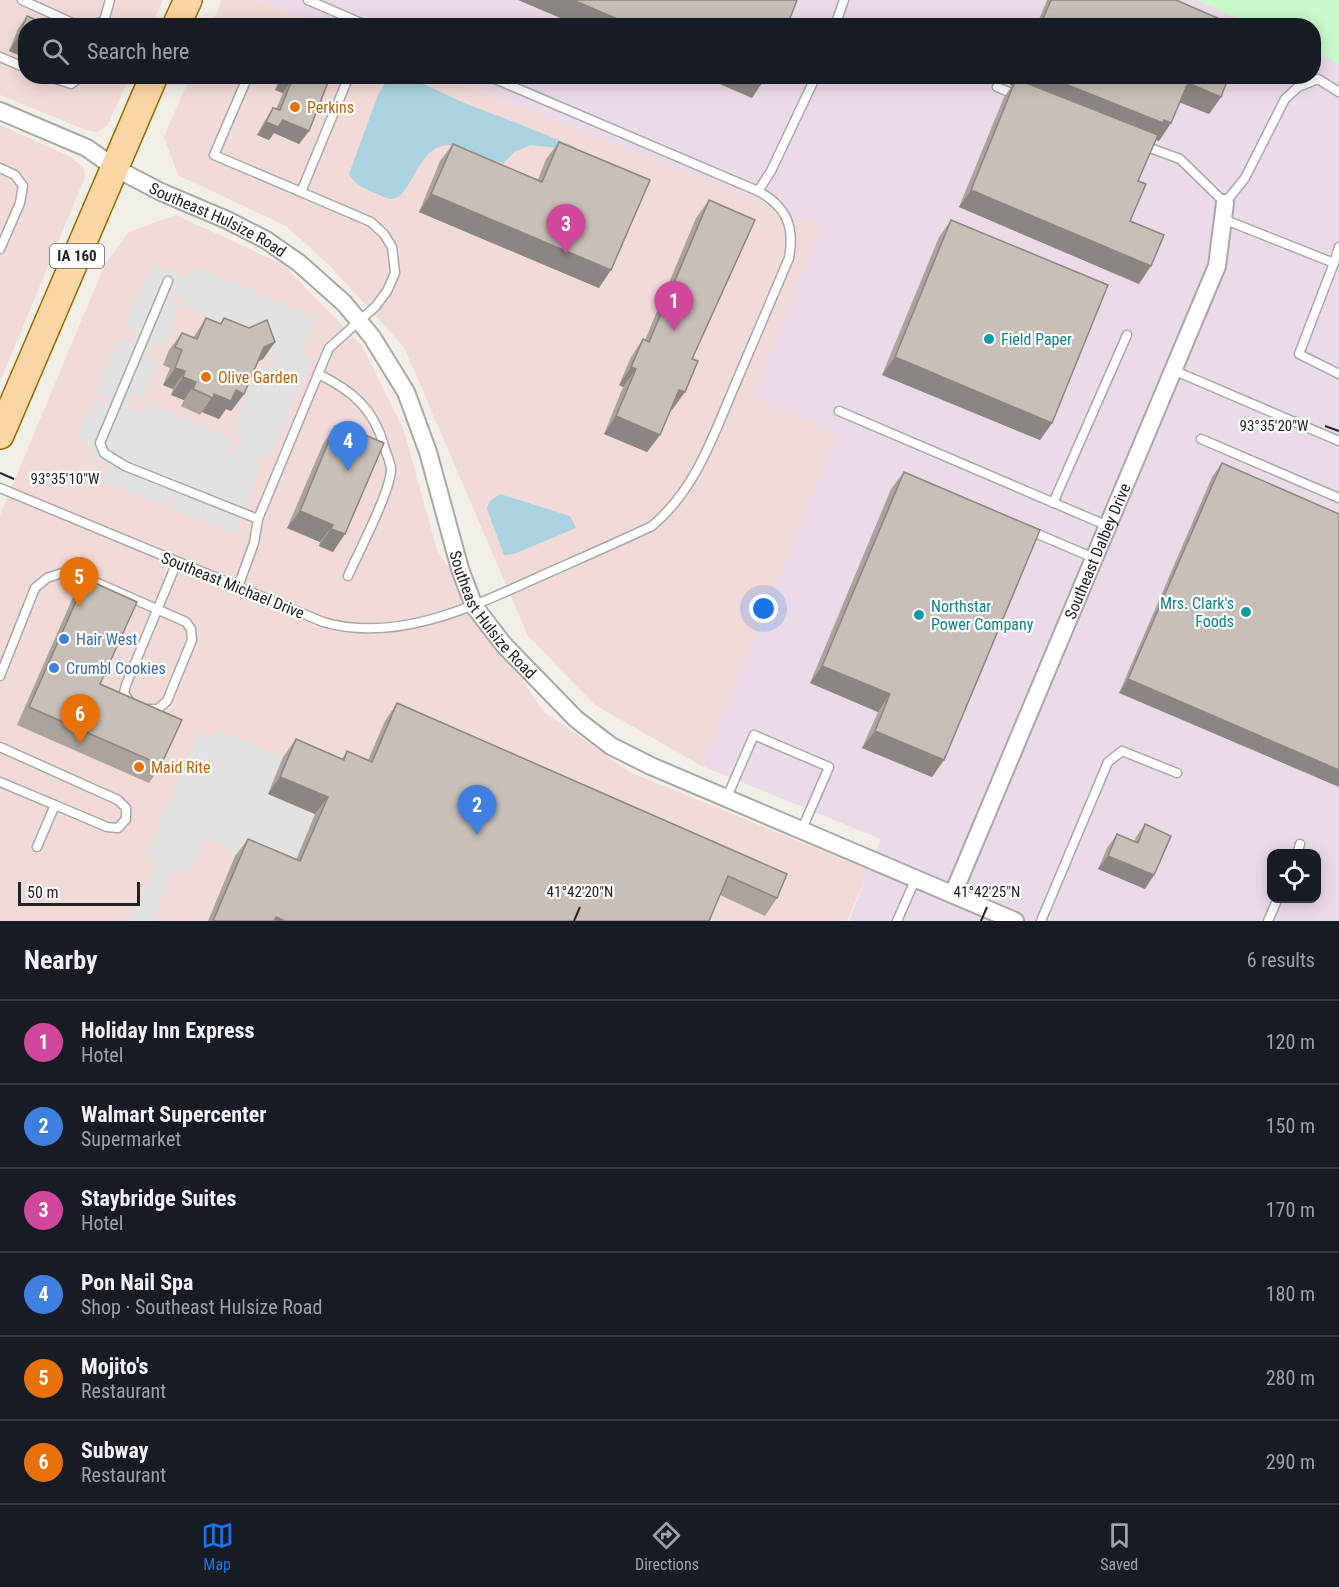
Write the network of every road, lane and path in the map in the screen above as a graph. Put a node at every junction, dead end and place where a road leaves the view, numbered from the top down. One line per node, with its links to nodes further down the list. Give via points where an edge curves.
1 (22, 0): 7 (lane)
2 (110, 0): 8 (lane)
3 (188, 0): 9 (main road)
4 (308, 0): 6 (lane)
5 (844, 0): 11 (lane)
6 (327, 4): 10 (lane)
7 (61, 18)
8 (105, 18)
9 (180, 18)
10 (353, 18)
11 (838, 18)
12 (0, 57): 13 (lane)
13 (18, 65)
14 (1321, 81): 22 (lane)
15 (151, 84): 27 (main road, IA 160)
16 (245, 84): 29 (lane, via 214,155)
17 (346, 84): 29 (lane)
18 (507, 84): 28 (lane, Southeast Michael Drive)
19 (812, 84): 28 (lane)
20 (1306, 84): 30 (lane, via 1285,99)
21 (997, 87): 23 (lane)
22 (1339, 92)
23 (1029, 100)
24 (0, 111): 27 (street, Southeast Hulsize Road, via 87,148)
25 (1137, 142): 30 (lane, via 1180,159)
26 (0, 168): 32 (lane, via 15,175 23,186 20,203)
27 (115, 168): 35 (street, Southeast Hulsize Road, via 266,240 322,282); 41 (main road, IA 160)
28 (758, 190): 54 (lane, Southeast Michael Drive, via 781,207 788,219 792,232 789,258 706,451 683,495 652,526)
29 (301, 192): 35 (lane, via 371,222 392,247 394,273 387,291)
30 (1224, 211): 33 (lane); 37 (street, Southeast Dalbey Drive, via 1218,266)
31 (1339, 247): 33 (lane)
32 (0, 249)
33 (1334, 263): 39 (lane, via 1299,354)
34 (168, 281): 47 (lane, via 100,443 104,453 125,466)
35 (360, 321): 38 (lane, via 329,348); 54 (street, Southeast Hulsize Road, via 393,369 417,420)
36 (1127, 334): 46 (lane)
37 (1173, 370): 43 (lane); 49 (street, Southeast Dalbey Drive)
38 (318, 374): 47 (lane); 52 (lane, via 345,387 366,406 381,434 391,469)
39 (1339, 374)
40 (839, 411): 46 (lane)
41 (0, 435)
42 (1201, 439): 45 (lane)
43 (1339, 441)
44 (0, 488): 51 (lane, Southeast Michael Drive)
45 (1339, 498)
46 (1053, 503): 49 (lane)
47 (258, 519): 53 (lane)
48 (1018, 526): 50 (lane)
49 (1108, 526): 50 (street, Southeast Dalbey Drive)
50 (1094, 558): 67 (street, Southeast Dalbey Drive)
51 (177, 562): 53 (lane, Southeast Michael Drive); 55 (lane)
52 (348, 576)
53 (238, 587): 54 (lane, Southeast Michael Drive, via 337,626 392,627)
54 (474, 606): 60 (street, Southeast Hulsize Road, via 535,679 610,746)
55 (157, 609): 55 (lane, via 186,622 192,640 167,701 158,709 146,709 129,702 124,693); 56 (lane, via 84,578 62,573 47,578 35,588)
56 (0, 676)
57 (0, 747): 61 (lane, via 118,800 126,808 126,819 118,828 107,827)
58 (1177, 773): 71 (lane, via 1122,751 1108,762)
59 (0, 782): 61 (lane)
60 (726, 797): 62 (street, Southeast Hulsize Road); 62 (lane, via 754,735 829,767)
61 (55, 805): 64 (lane)
62 (802, 829): 66 (street, Southeast Hulsize Road)
63 (1300, 844): 65 (lane)
64 (37, 847)
65 (1298, 849)
66 (916, 878): 67 (street, Southeast Hulsize Road); 69 (lane)
67 (953, 894): 70 (street, Southeast Hulsize Road)
68 (1276, 903): 72 (lane)
69 (897, 921)
70 (1015, 921)
71 (1041, 921)
72 (1268, 921)

